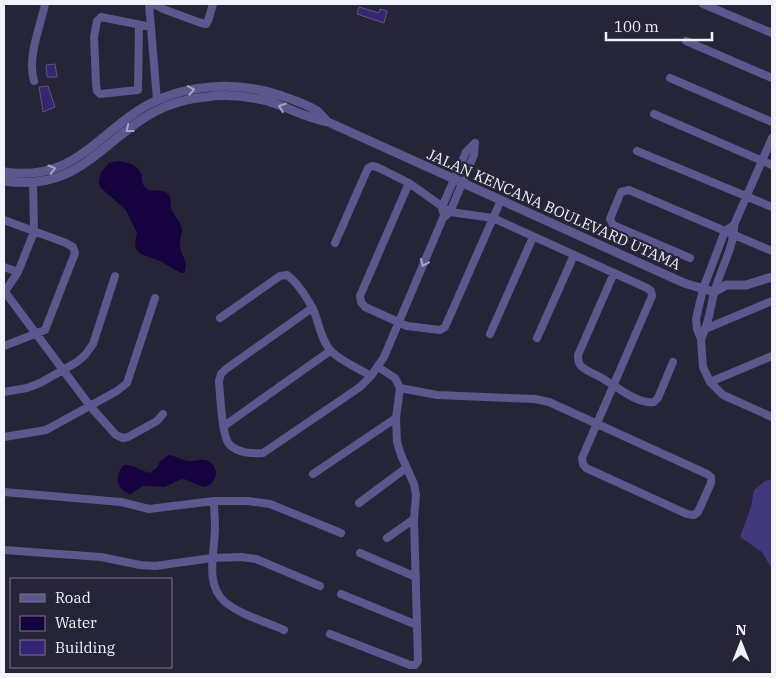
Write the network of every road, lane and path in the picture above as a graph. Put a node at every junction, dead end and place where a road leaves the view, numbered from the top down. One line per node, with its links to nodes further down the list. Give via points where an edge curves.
1 (45, 4): 12 (street, via 33,58)
2 (149, 4): 7 (street)
3 (154, 4): 4 (street, via 201,24 208,21)
4 (213, 4)
5 (703, 4): 8 (street)
6 (138, 25): 6 (street, via 138,90 100,94 96,84 94,37 97,21 101,18); 7 (street)
7 (151, 27): 13 (street)
8 (772, 34)
9 (686, 41): 11 (street)
10 (670, 78): 15 (street)
11 (772, 78)
12 (34, 81)
13 (159, 105): 20 (street, JALAN KENCANA BOULEVARD UTAMA, one-way to 13, via 37,173 55,169 86,152 138,110); 22 (street, JALAN KENCANA BOULEVARD UTAMA, one-way to 22, via 76,170 58,178); 23 (street, JALAN KENCANA BOULEVARD UTAMA, via 206,97 247,97 267,101 313,120 328,122)
14 (654, 114): 18 (street)
15 (772, 122)
16 (772, 138): 18 (street)
17 (637, 151): 25 (street)
18 (762, 161): 19 (street); 25 (street)
19 (772, 165)
20 (4, 172)
21 (4, 181): 22 (street, JALAN KENCANA BOULEVARD UTAMA)
22 (33, 182): 35 (street)
23 (458, 182): 26 (street, JALAN KENCANA BOULEVARD UTAMA); 27 (street); 29 (street)
24 (409, 183): 27 (street); 38 (street, via 377,167 368,168); 54 (street, via 360,296 365,307)
25 (746, 197): 28 (street); 33 (street)
26 (501, 200): 31 (street); 47 (street, JALAN KENCANA BOULEVARD UTAMA)
27 (442, 207): 29 (street); 30 (street)
28 (772, 207)
29 (450, 212): 30 (street); 31 (street)
30 (443, 218): 54 (street, one-way to 54)
31 (493, 218): 37 (street); 54 (street, via 445,327 440,330)
32 (4, 220): 35 (street)
33 (734, 224): 34 (street); 36 (street)
34 (725, 231): 36 (street); 41 (street, via 629,190 621,192 610,219 613,224); 47 (street)
35 (34, 232): 43 (street); 57 (street, via 66,243 73,247 75,253 45,330)
36 (734, 235): 39 (street); 48 (street)
37 (533, 237): 40 (street); 58 (street)
38 (335, 243)
39 (772, 251)
40 (574, 255): 44 (street); 59 (street)
41 (690, 258)
42 (4, 267): 43 (street)
43 (18, 272): 49 (street)
44 (614, 273): 69 (street, via 578,355 582,367); 69 (street, via 647,288 652,296)
45 (115, 276): 66 (street, via 92,344 77,362)
46 (772, 278): 48 (street, via 746,285 726,285)
47 (703, 289): 48 (street, JALAN KENCANA BOULEVARD UTAMA); 56 (street)
48 (714, 292): 55 (street)
49 (4, 293): 57 (street)
50 (155, 298): 72 (street, via 127,383)
51 (772, 301): 55 (street)
52 (312, 308): 53 (street, via 287,275 280,276); 62 (street); 77 (street, via 222,374 219,381)
53 (220, 318)
54 (399, 322): 65 (street)
55 (707, 328): 56 (street); 60 (street)
56 (697, 329): 60 (street)
57 (36, 333): 61 (street); 66 (street)
58 (490, 334)
59 (537, 338)
60 (702, 339): 68 (street, via 703,367)
61 (4, 346)
62 (330, 350): 67 (street); 77 (street)
63 (772, 356): 68 (street)
64 (673, 362): 69 (street, via 654,402)
65 (378, 367): 67 (street); 70 (street, via 395,378)
66 (63, 370): 71 (street, via 27,388); 72 (street)
67 (371, 376): 77 (street, via 263,453 253,454 234,448 228,443)
68 (710, 382): 74 (street, via 723,395)
69 (614, 386): 76 (street)
70 (400, 388): 75 (street); 76 (street, via 437,395 549,402)
71 (4, 392)
72 (90, 406): 73 (street, via 116,435 123,438 157,421); 78 (street, via 46,430)
73 (163, 414)
74 (772, 417)
75 (396, 418): 79 (street, via 397,442); 80 (street)
76 (597, 424): 76 (street, via 711,477 698,512 687,514 586,468 582,458)
77 (224, 426)
78 (4, 437)
79 (406, 468): 83 (street); 84 (street, via 416,495)
80 (313, 474)
81 (4, 492): 82 (street, via 121,502 149,508)
82 (214, 501): 85 (street, via 270,504); 89 (street)
83 (359, 503)
84 (414, 519): 86 (street); 90 (street)
85 (341, 533)
86 (388, 538)
87 (4, 550): 89 (street, via 101,557 140,566)
88 (360, 552): 90 (street)
89 (212, 558): 91 (street, via 256,559); 94 (street, via 212,574 223,600)
90 (416, 577): 93 (street)
91 (320, 586)
92 (341, 594): 93 (street)
93 (417, 625): 95 (street, via 418,661 415,665)
94 (284, 630)
95 (330, 634)

